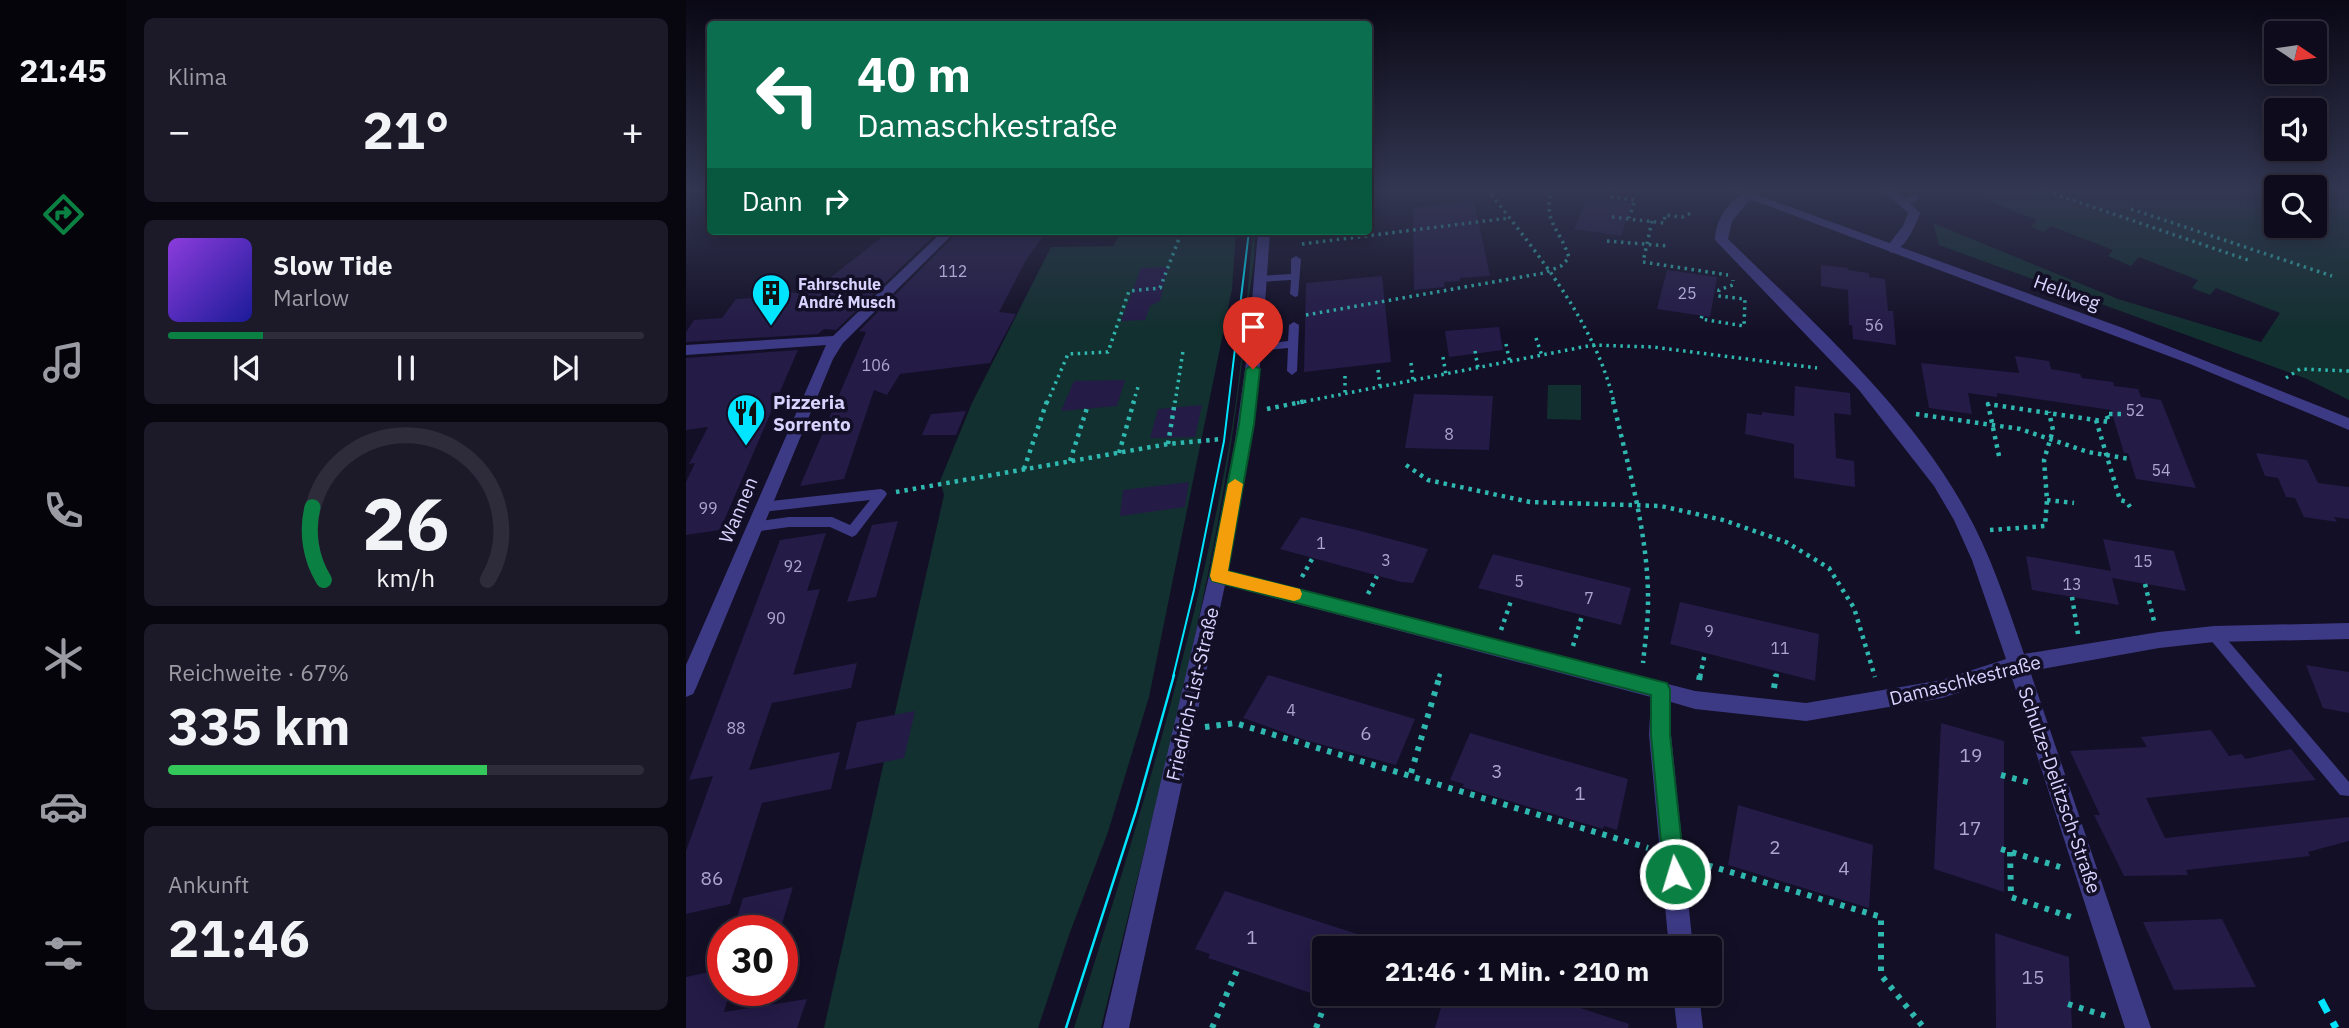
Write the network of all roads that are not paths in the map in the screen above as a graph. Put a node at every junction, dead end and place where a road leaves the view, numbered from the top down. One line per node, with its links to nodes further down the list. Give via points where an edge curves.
1 (944, 237): 12 (street, Wannen)
2 (1721, 237): 23 (street, Schulze-Delitzsch-Straße, via 1884,409 1941,484 1969,531)
3 (1859, 237): 6 (street, Hellweg)
4 (1901, 237): 6 (street)
5 (1264, 240): 9 (street, Friedrich-List-Straße)
6 (1892, 249): 17 (street, Hellweg, via 2268,388)
7 (1296, 259): 8 (lane)
8 (1296, 276): 9 (lane); 10 (lane)
9 (1261, 279): 14 (street, Friedrich-List-Straße)
10 (1295, 294)
11 (1294, 325): 13 (lane)
12 (837, 340): 15 (street); 18 (street, Wannen)
13 (1293, 344): 14 (lane); 16 (lane)
14 (1255, 348): 20 (street, Friedrich-List-Straße)
15 (686, 350)
16 (1292, 371)
17 (2349, 424)
18 (762, 507): 19 (street, Wannen); 19 (lane, via 881,494 852,533 832,522)
19 (754, 527): 25 (street, Wannen)
20 (1218, 576): 24 (street, Damaschkestraße); 30 (street, Friedrich-List-Straße)
21 (2349, 631): 22 (street, Damaschkestraße)
22 (2214, 634): 23 (street, Damaschkestraße); 26 (lane, via 2345,790)
23 (2017, 664): 24 (street, Damaschkestraße, via 1942,689 1806,712 1695,700); 29 (street, Schulze-Delitzsch-Straße)
24 (1652, 687): 27 (street)
25 (686, 688)
26 (2349, 789)
27 (1680, 936)
28 (1687, 1006): 31 (street)
29 (2136, 1024)
30 (1116, 1028)
31 (1690, 1028)

